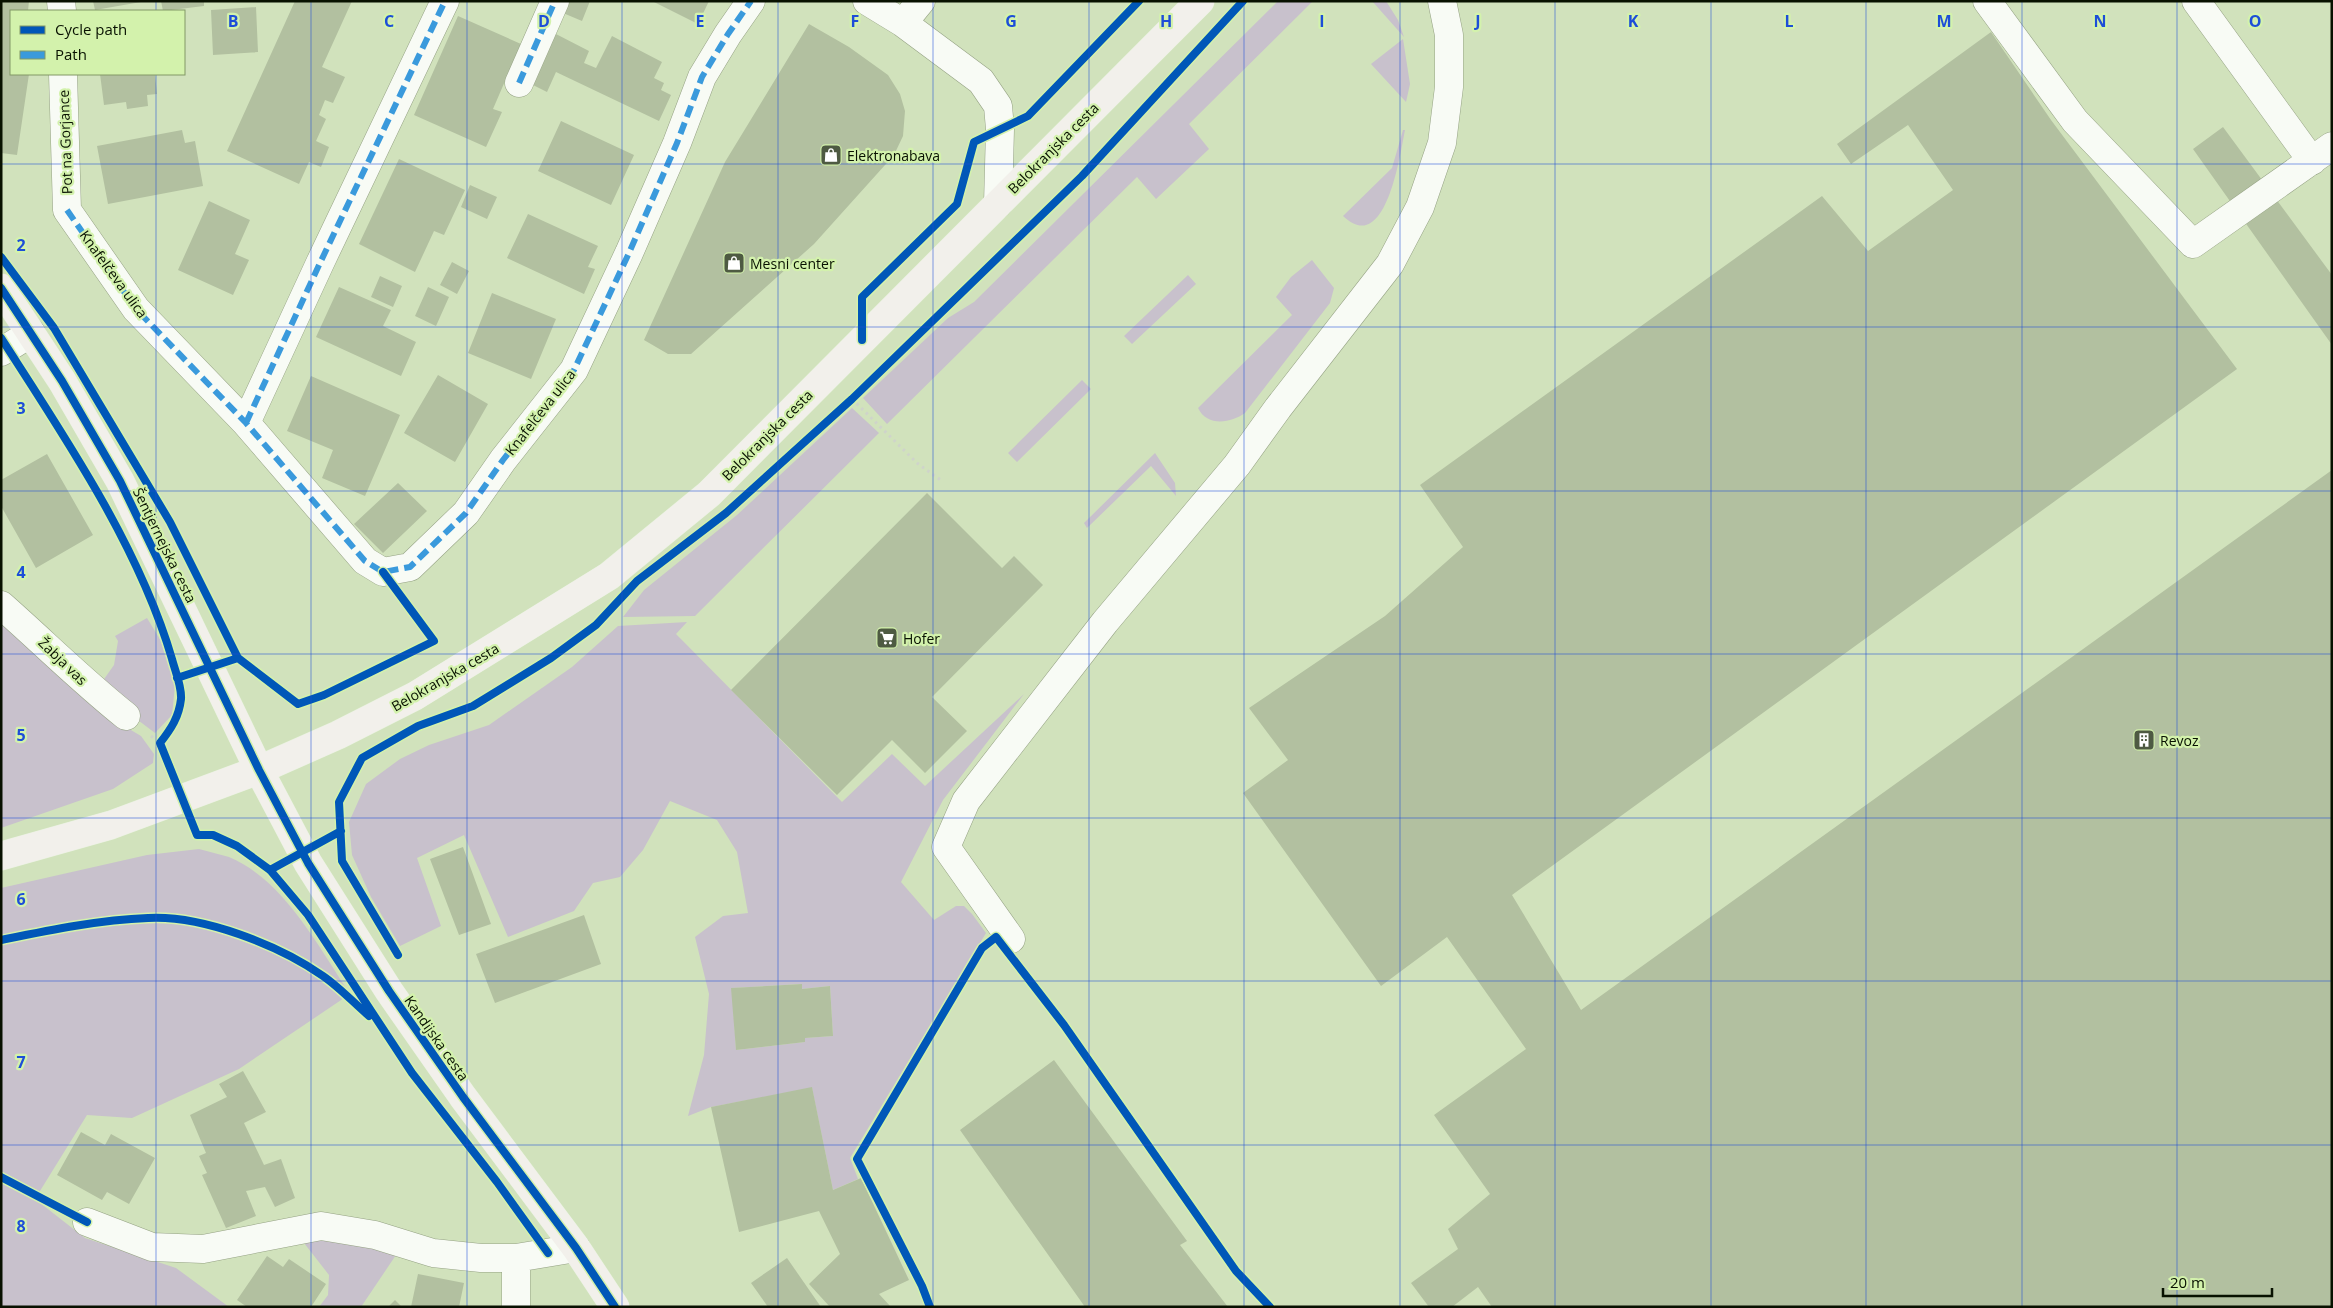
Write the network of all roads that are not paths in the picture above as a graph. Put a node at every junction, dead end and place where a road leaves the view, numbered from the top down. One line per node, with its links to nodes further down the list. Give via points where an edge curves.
1 (445, 1): 19 (street)
2 (555, 1): 12 (street)
3 (751, 1): 19 (street, Knafelčeva ulica, via 702,77 629,253 574,370 466,513 410,567 383,572 365,561)
4 (868, 1): 10 (street)
5 (920, 1): 10 (street)
6 (1200, 1): 14 (main road, Belokranjska cesta)
7 (1442, 1): 24 (street, via 1449,44 1449,87 1442,143 1420,207 1390,264 1237,465 1105,622 966,801 946,847)
8 (1987, 1): 13 (street, via 2075,121 2193,244)
9 (2196, 1): 13 (street)
10 (903, 23): 14 (street, via 981,81 998,106)
11 (63, 75): 15 (street, Pot na Gorjance)
12 (519, 83)
13 (2322, 153)
14 (998, 204): 22 (main road, Belokranjska cesta, via 709,494 609,576 415,696)
15 (67, 210): 19 (street, Knafelčeva ulica, via 136,309)
16 (1, 288): 17 (main road, Šentjernejska cesta)
17 (32, 333): 18 (street); 22 (main road, Šentjernejska cesta, via 120,481)
18 (1, 352)
19 (246, 423)
20 (1, 605): 21 (street, Žabja vas)
21 (126, 716)
22 (259, 770): 23 (main road, Belokranjska cesta, via 110,825); 26 (main road, Kandijska cesta, via 308,863 390,991 463,1097)
23 (1, 856)
24 (1011, 939)
25 (87, 1222): 27 (street, via 152,1247 203,1249 321,1226 375,1235 433,1253)
26 (576, 1248): 27 (street); 29 (main road, Kandijska cesta)
27 (516, 1258): 28 (street)
28 (516, 1307)
29 (616, 1307)

